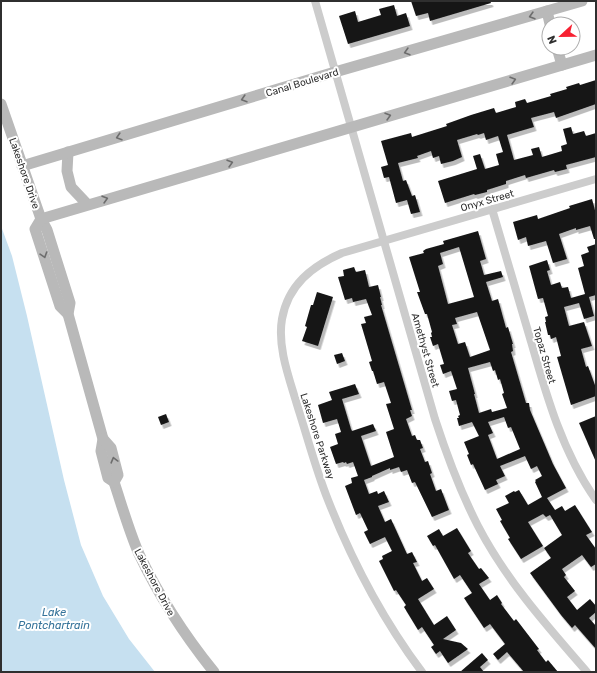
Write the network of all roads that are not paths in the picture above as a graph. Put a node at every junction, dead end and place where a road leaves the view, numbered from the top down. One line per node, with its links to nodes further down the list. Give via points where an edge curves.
1 (315, 1): 8 (street, Amethyst Street)
2 (582, 1): 3 (street, Canal Boulevard)
3 (547, 11): 4 (street); 8 (street, Canal Boulevard, one-way to 8)
4 (548, 16)
5 (596, 55): 7 (street)
6 (559, 56): 7 (street)
7 (562, 65): 10 (street, one-way to 7)
8 (335, 72): 10 (street, Amethyst Street); 11 (street, Canal Boulevard, one-way to 11)
9 (1, 104): 12 (street, Lakeshore Drive)
10 (351, 127): 14 (street, one-way to 10); 17 (street, Amethyst Street)
11 (68, 152): 12 (street, Canal Boulevard); 14 (street, via 67,171 71,187)
12 (22, 166): 16 (street, Lakeshore Drive)
13 (596, 179): 15 (street, Onyx Street)
14 (87, 204): 16 (street)
15 (492, 209): 17 (street, Onyx Street); 18 (street, Topaz Street, via 548,401 570,455)
16 (41, 219): 19 (street, Lakeshore Drive, via 47,230 70,303 68,314 103,439 111,448 118,475 114,482 138,553 191,644)
17 (384, 241): 20 (street, Lakeshore Parkway, via 342,252 310,270 291,294 283,315 281,335 289,378 328,500 367,585 389,624); 21 (street, Amethyst Street, via 435,419 460,487 495,554 542,621)
18 (596, 500)
19 (214, 672)
20 (422, 672)
21 (587, 672)

